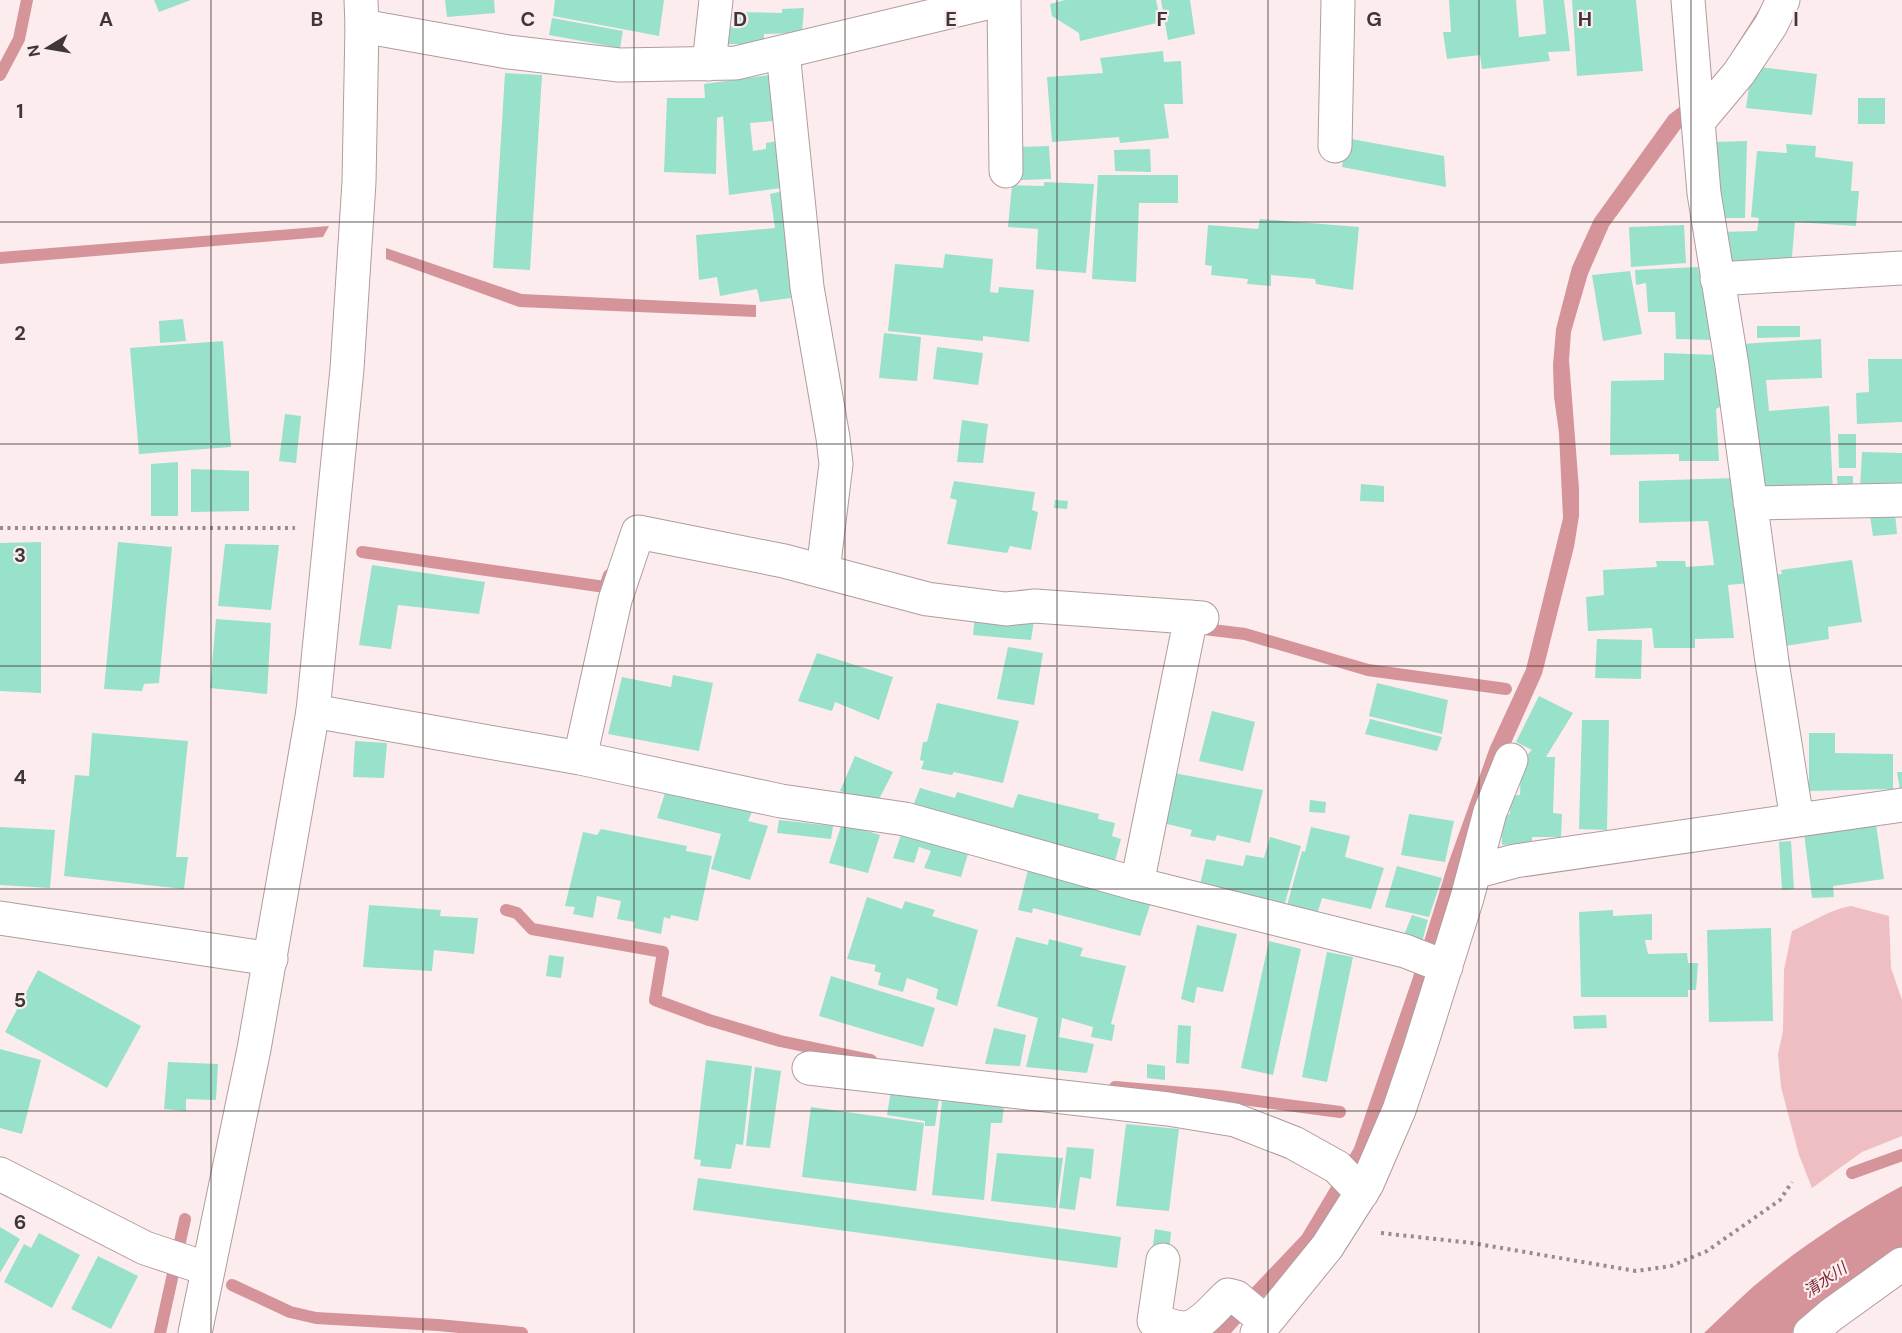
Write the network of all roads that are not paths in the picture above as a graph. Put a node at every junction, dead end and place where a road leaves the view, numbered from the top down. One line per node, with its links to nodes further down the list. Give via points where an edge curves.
1 (716, 0): 9 (street)
2 (999, 0): 8 (street)
3 (1004, 0): 12 (street)
4 (1338, 0): 11 (street)
5 (1689, 0): 10 (street)
6 (1784, 0): 10 (street, via 1739,73)
7 (361, 13): 9 (street, via 508,51 619,65); 18 (street, via 357,206 347,369)
8 (783, 52): 9 (street, via 736,63); 17 (street, via 807,287 836,464)
9 (709, 64)
10 (1698, 122): 14 (street, via 1704,193)
11 (1335, 146)
12 (1006, 171)
13 (1902, 268): 14 (street)
14 (1718, 279): 16 (street)
15 (1902, 500): 16 (street)
16 (1750, 503): 22 (street)
17 (823, 571): 19 (street, via 638,532 615,600); 24 (street, via 927,599 1006,609 1035,606 1197,618)
18 (313, 711): 19 (street); 26 (street)
19 (580, 758): 24 (street, via 781,801 905,819)
20 (1511, 760): 23 (street, via 1490,812)
21 (1902, 805): 22 (street)
22 (1797, 820): 23 (street, via 1515,861)
23 (1474, 872): 27 (street)
24 (1137, 884): 27 (street, via 1405,951)
25 (0, 918): 26 (street)
26 (271, 959): 33 (street)
27 (1446, 967): 30 (street, via 1399,1110)
28 (809, 1068): 30 (street, via 1235,1120 1294,1143 1337,1167)
29 (0, 1174): 33 (street, via 145,1248)
30 (1362, 1193): 34 (street, via 1327,1247)
31 (1163, 1260): 34 (street, via 1154,1322 1184,1328 1203,1321 1228,1295 1236,1297)
32 (1902, 1264): 36 (street)
33 (208, 1269): 35 (street)
34 (1261, 1328)
35 (195, 1333)
36 (1810, 1333)

